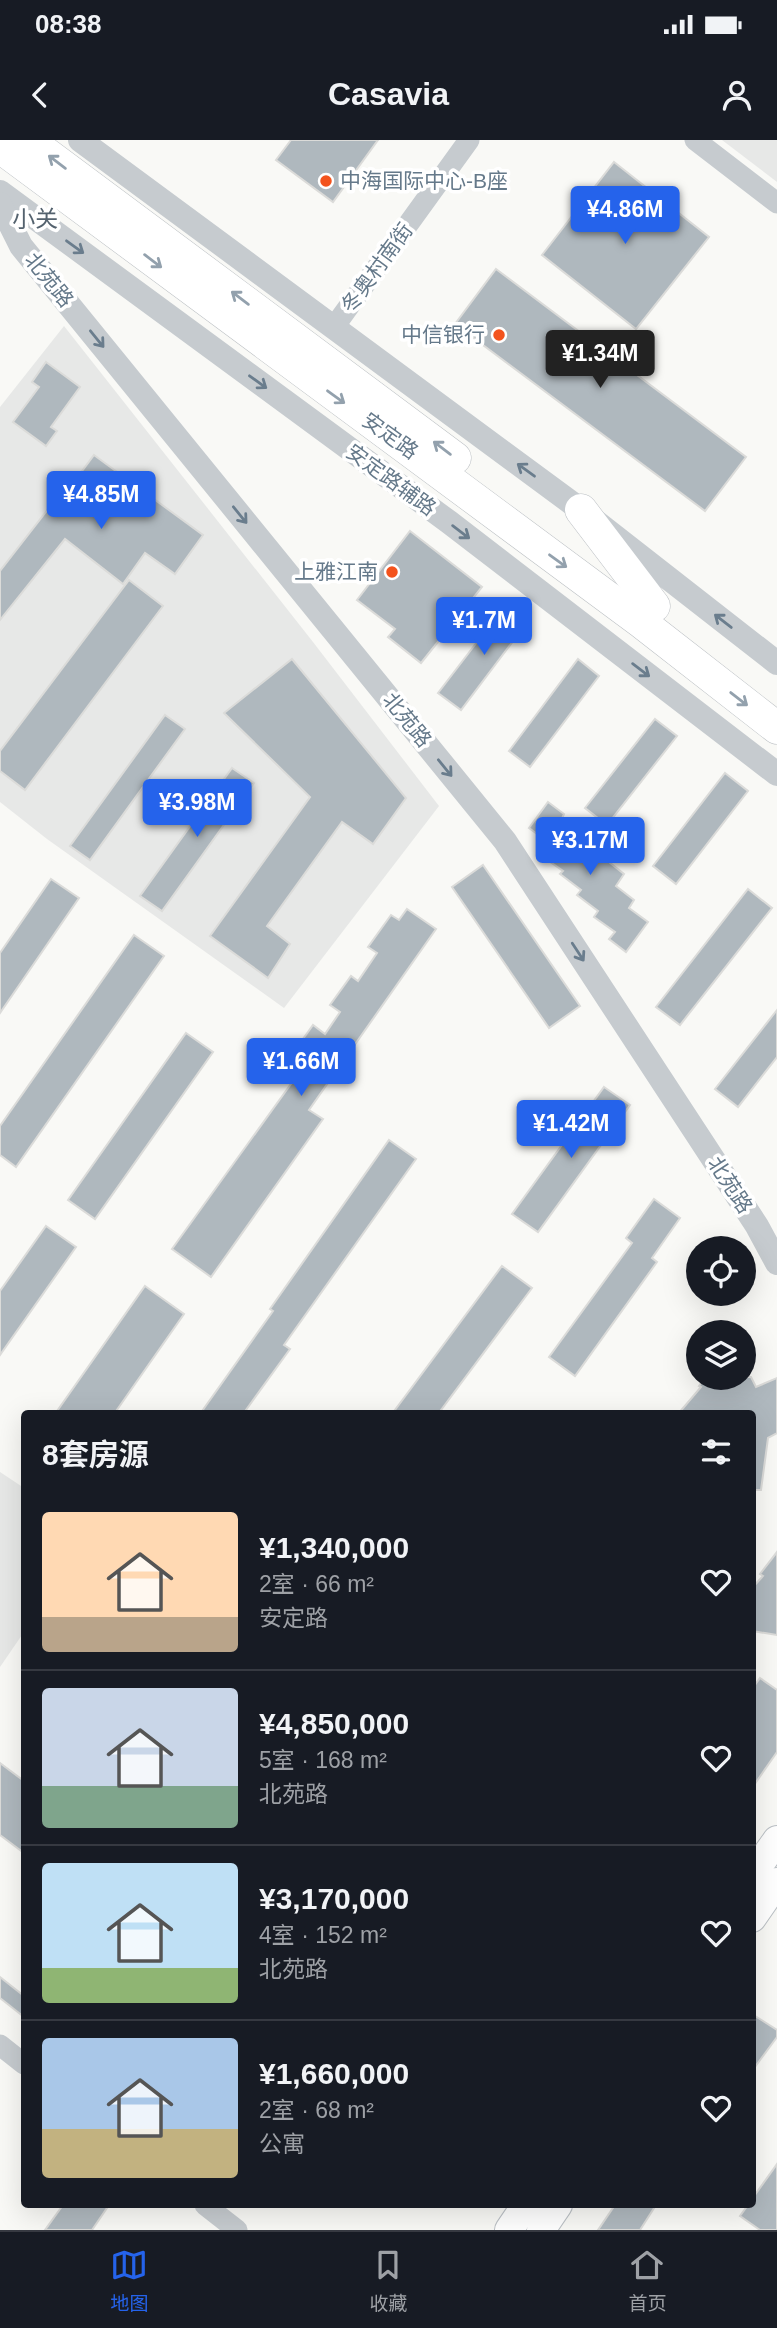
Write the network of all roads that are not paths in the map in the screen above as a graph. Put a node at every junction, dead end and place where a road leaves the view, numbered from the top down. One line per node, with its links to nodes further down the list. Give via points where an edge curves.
1 (28, 140): 11 (main road, 安定路, one-way to 1)
2 (80, 140): 9 (street)
3 (470, 140): 9 (street, 冬奥村南街)
4 (695, 140): 7 (street)
5 (0, 147): 14 (main road, 安定路, one-way to 14)
6 (0, 192): 15 (street, 安定路辅路, one-way to 15, via 449,522)
7 (777, 202)
8 (0, 204): 16 (street, 北苑路, one-way to 16, via 21,246 505,841)
9 (334, 327): 10 (street, one-way to 9)
10 (581, 510): 11 (main road); 12 (street, one-way to 10)
11 (654, 606): 13 (main road, 安定路)
12 (777, 663)
13 (777, 701)
14 (777, 728)
15 (777, 774)
16 (777, 1263)
17 (777, 1840): 18 (main road)
18 (756, 1869)
19 (777, 1882): 20 (main road)
20 (756, 1913)
21 (0, 2045): 22 (street)
22 (21, 2062)
23 (209, 2208): 26 (street)
24 (524, 2208): 27 (main road)
25 (556, 2208): 28 (main road)
26 (237, 2230)
27 (509, 2230)
28 (541, 2230)

